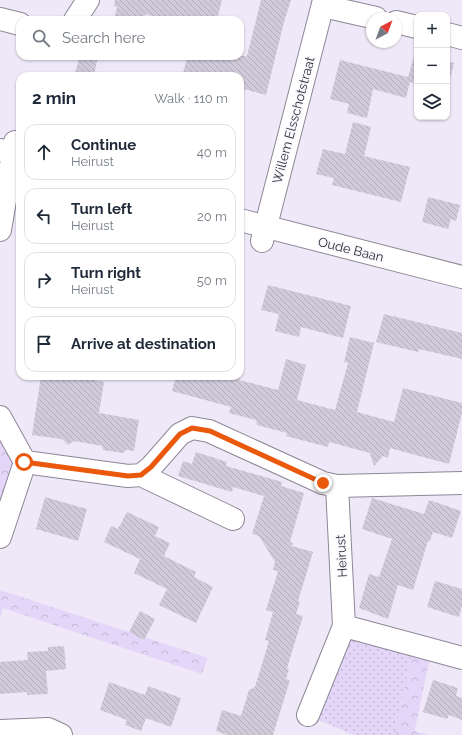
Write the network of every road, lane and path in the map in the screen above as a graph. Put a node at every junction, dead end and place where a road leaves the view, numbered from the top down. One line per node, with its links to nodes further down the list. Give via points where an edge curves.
1 (88, 0): 4 (street)
2 (323, 3): 3 (street); 14 (street, Willem Elsschotstraat)
3 (366, 15)
4 (78, 16)
5 (0, 18): 6 (street)
6 (16, 23)
7 (402, 23): 8 (street)
8 (414, 26)
9 (450, 35): 10 (street)
10 (462, 38)
11 (12, 150): 13 (street)
12 (244, 222): 14 (street, Oude Baan)
13 (0, 230)
14 (263, 234): 15 (street, Oude Baan)
15 (462, 277)
16 (0, 417): 17 (street)
17 (24, 462): 18 (street, via 128,476); 22 (street)
18 (141, 475): 20 (street, via 180,434 192,428 210,431 323,483); 21 (street)
19 (462, 483): 20 (street)
20 (337, 486): 23 (street, Heirust)
21 (233, 519)
22 (0, 537)
23 (344, 626): 24 (street); 25 (street, Heirust)
24 (462, 658)
25 (308, 715)
26 (0, 731): 27 (street, via 48,729)
27 (61, 735)

